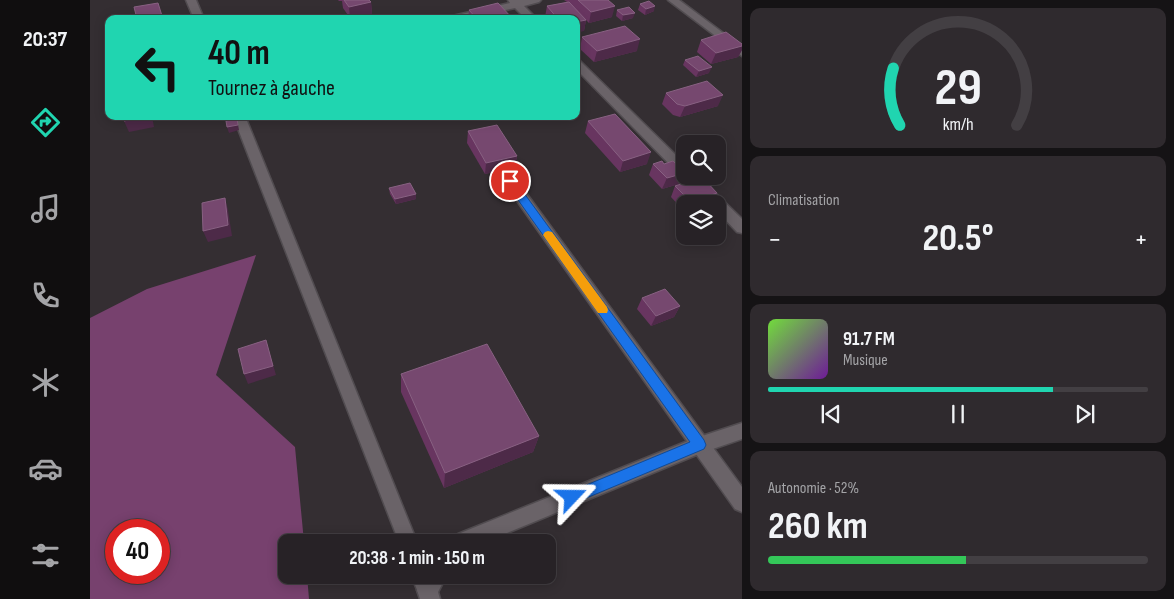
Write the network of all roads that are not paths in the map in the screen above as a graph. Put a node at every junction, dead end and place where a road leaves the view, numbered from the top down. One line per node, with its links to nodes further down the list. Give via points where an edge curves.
1 (191, 0): 5 (street)
2 (536, 0): 4 (street)
3 (673, 0): 8 (street)
4 (515, 2): 6 (street); 7 (street)
5 (197, 15)
6 (467, 15)
7 (528, 15)
8 (742, 53)
9 (580, 67): 11 (street)
10 (241, 120): 20 (street)
11 (676, 163)
12 (510, 181): 18 (street)
13 (699, 185): 14 (street)
14 (708, 195)
15 (726, 213): 16 (street)
16 (742, 228)
17 (742, 431): 18 (street)
18 (699, 445): 19 (street); 21 (street)
19 (742, 503)
20 (405, 534)
21 (482, 534)

